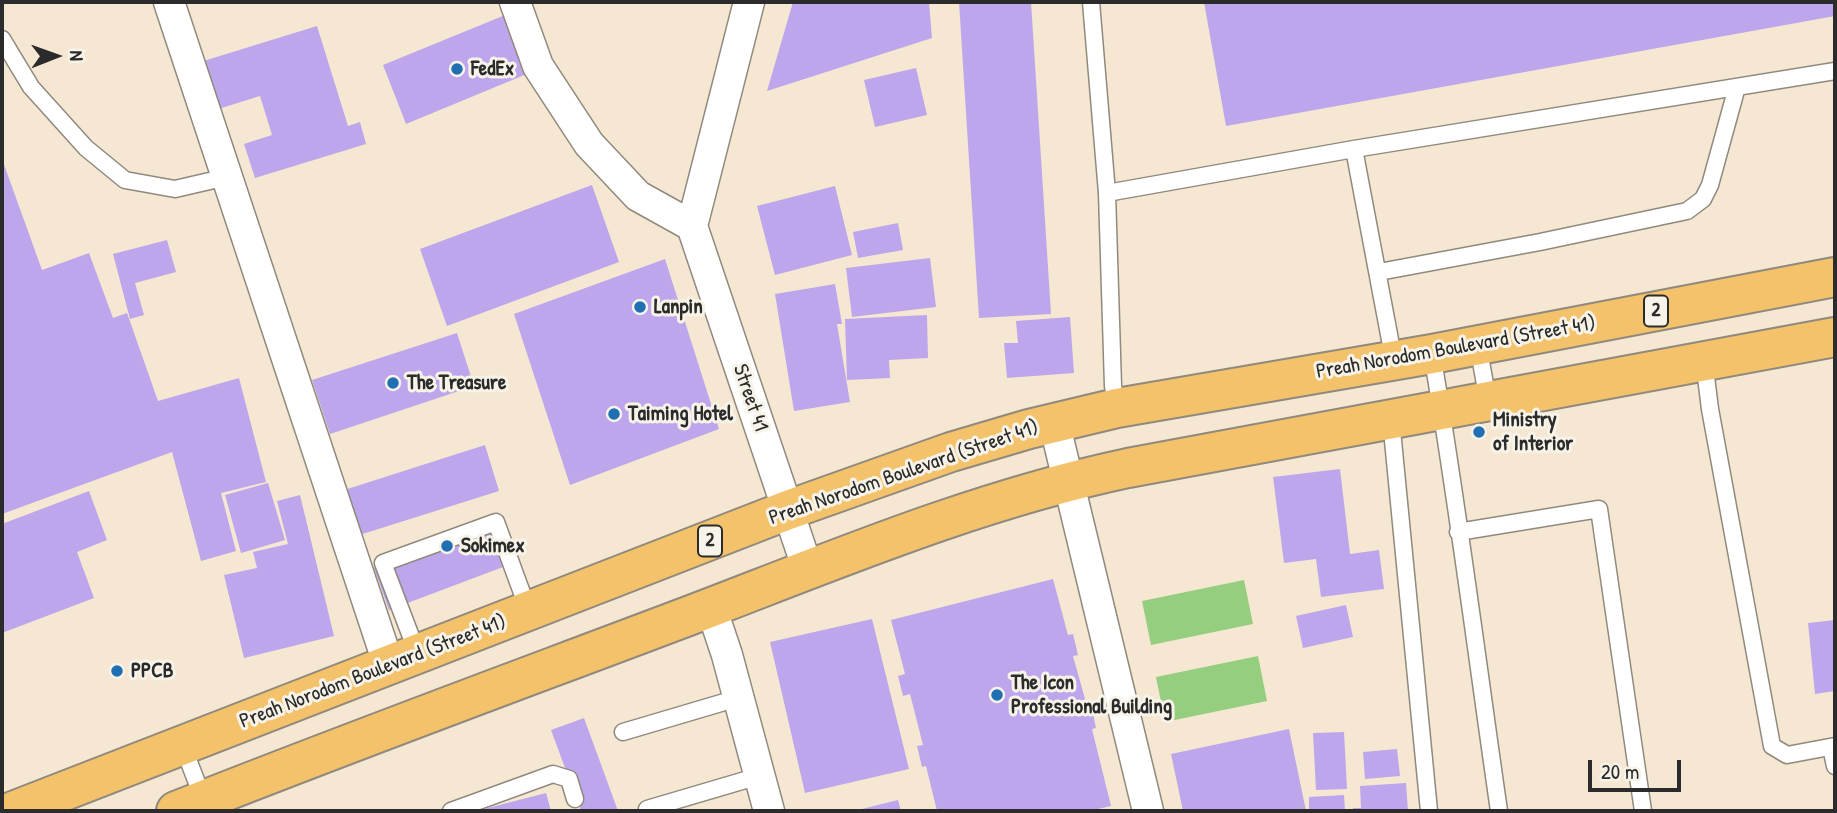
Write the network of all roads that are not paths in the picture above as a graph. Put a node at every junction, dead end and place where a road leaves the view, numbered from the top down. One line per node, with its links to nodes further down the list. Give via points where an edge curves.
1 (169, 2): 9 (street)
2 (515, 2): 11 (street, via 538,66 589,144 638,196)
3 (750, 2): 11 (street)
4 (1091, 2): 10 (lane)
5 (2, 39): 9 (lane, via 32,87 86,148 125,180 175,189)
6 (1835, 71): 7 (lane)
7 (1737, 87): 8 (lane); 12 (lane, via 1710,185 1703,199 1687,211)
8 (1354, 149): 10 (lane); 12 (lane)
9 (227, 177): 30 (street)
10 (1107, 193): 20 (lane)
11 (692, 226): 25 (street, Street 41)
12 (1378, 272): 17 (lane)
13 (1835, 277): 15 (main road, Preah Norodom Boulevard (Street 41) / 2)
14 (1835, 337): 18 (main road)
15 (1478, 345): 16 (main road, Preah Norodom Boulevard (Street 41) / 2); 19 (lane)
16 (1432, 354): 17 (main road, Preah Norodom Boulevard (Street 41) / 2); 21 (lane)
17 (1394, 361): 20 (main road, Preah Norodom Boulevard (Street 41) / 2)
18 (1704, 361): 19 (main road); 34 (lane, via 1772,746 1787,755)
19 (1488, 401): 21 (main road)
20 (1117, 408): 23 (main road, Preah Norodom Boulevard (Street 41) / 2)
21 (1441, 411): 22 (main road); 26 (lane)
22 (1391, 421): 24 (main road); 44 (lane)
23 (1054, 422): 24 (street); 25 (main road, Preah Norodom Boulevard (Street 41) / 2, via 951,452)
24 (1068, 481): 27 (main road, via 975,509); 43 (street)
25 (788, 510): 27 (street, Street 41); 29 (main road, Preah Norodom Boulevard (Street 41) / 2)
26 (1458, 532): 45 (lane); 46 (lane, via 1599,509)
27 (808, 570): 28 (main road)
28 (711, 607): 31 (street); 38 (main road)
29 (529, 612): 30 (main road, Preah Norodom Boulevard (Street 41) / 2); 30 (lane, via 496,522 383,564)
30 (403, 660): 33 (main road, Preah Norodom Boulevard (Street 41) / 2)
31 (738, 698): 32 (lane); 36 (street)
32 (623, 732)
33 (182, 744): 38 (lane); 40 (main road, Preah Norodom Boulevard (Street 41) / 2)
34 (1833, 746): 35 (lane)
35 (1835, 766)
36 (759, 776): 39 (lane); 42 (street)
37 (575, 799): 41 (lane, via 569,779 553,774)
38 (196, 808)
39 (647, 809)
40 (13, 811)
41 (451, 811)
42 (769, 811)
43 (1148, 811)
44 (1429, 811)
45 (1499, 811)
46 (1643, 811)

